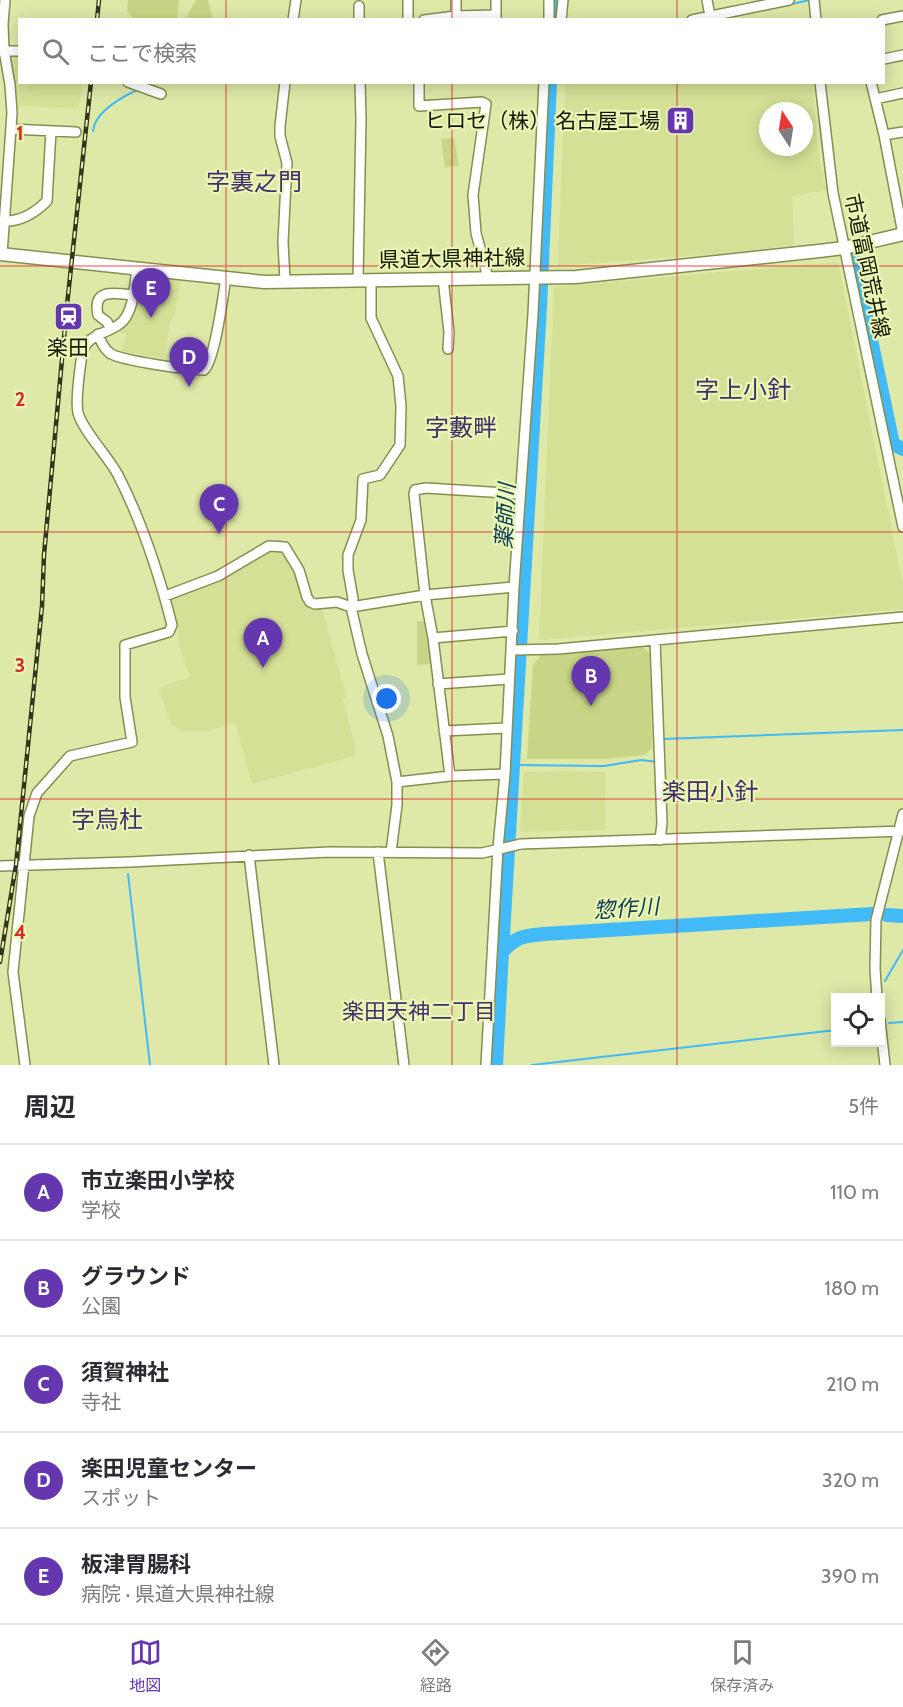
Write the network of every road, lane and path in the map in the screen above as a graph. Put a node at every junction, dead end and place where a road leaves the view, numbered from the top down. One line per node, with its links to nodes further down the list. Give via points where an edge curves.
1 (5, 0): 25 (street)
2 (296, 0): 17 (street)
3 (408, 0): 19 (street)
4 (456, 0): 13 (street)
5 (496, 0): 16 (street)
6 (549, 0): 21 (street)
7 (563, 0): 22 (street)
8 (706, 0): 14 (street)
9 (786, 0): 14 (street)
10 (814, 0): 15 (street)
11 (359, 6): 18 (street)
12 (903, 15): 24 (street)
13 (456, 16): 16 (street); 20 (street)
14 (710, 16): 23 (street)
15 (815, 16)
16 (496, 17)
17 (293, 18)
18 (359, 18)
19 (408, 18)
20 (440, 18)
21 (549, 18)
22 (561, 18)
23 (701, 18)
24 (885, 19)
25 (2, 51): 26 (street); 39 (street, via 10,85)
26 (18, 51)
27 (903, 56): 28 (street)
28 (885, 59)
29 (134, 84): 37 (street)
30 (285, 84): 55 (street, via 280,136 287,163)
31 (360, 84): 53 (street)
32 (419, 84): 50 (street, via 418,106 486,104 473,195 476,233)
33 (544, 84): 51 (street)
34 (820, 84): 46 (street, 市道富岡荒井線)
35 (871, 84): 38 (street)
36 (903, 93): 38 (street)
37 (161, 94)
38 (875, 99): 43 (street)
39 (11, 129): 40 (street); 44 (street)
40 (51, 131): 41 (street); 44 (street, via 47,201 17,221)
41 (76, 132)
42 (903, 132): 43 (street)
43 (884, 135): 45 (street)
44 (6, 221): 47 (street)
45 (903, 234): 46 (main road, 県道大県神社線)
46 (844, 248): 51 (main road, 県道大県神社線, via 576,277); 61 (street, 市道富岡荒井線)
47 (1, 254): 48 (main road, 県道大県神社線)
48 (137, 268): 49 (main road, 県道大県神社線); 56 (street)
49 (226, 278): 55 (main road, 県道大県神社線); 58 (street, via 213,352 204,370 112,354)
50 (488, 278): 51 (main road, 県道大県神社線); 52 (main road, 県道大県神社線)
51 (534, 278): 60 (street)
52 (443, 279): 54 (main road, 県道大県神社線); 59 (street)
53 (358, 280): 54 (main road, 県道大県神社線); 55 (main road, 県道大県神社線)
54 (371, 280): 65 (street, via 372,318 398,376 400,445 380,475 363,479 361,520 348,555)
55 (285, 281)
56 (132, 295): 57 (street, via 126,316); 57 (street, via 109,293 98,300 98,315)
57 (111, 329): 58 (street)
58 (98, 334): 64 (street, via 83,348 79,414 124,487)
59 (448, 350)
60 (520, 494): 62 (street); 63 (street, via 415,490)
61 (903, 526)
62 (514, 587): 63 (street); 67 (street)
63 (425, 595): 65 (street); 68 (street)
64 (165, 596): 65 (street, via 218,576 269,546 285,547 299,570 310,602 345,603); 85 (street, via 172,625 169,632 126,645 124,697 132,742 74,754 65,760 33,799)
65 (351, 607): 77 (street, via 388,736)
66 (903, 616): 69 (street)
67 (513, 631): 68 (street); 70 (street)
68 (433, 638): 72 (street)
69 (655, 640): 70 (street); 80 (street)
70 (513, 650): 71 (street)
71 (509, 680): 72 (street); 73 (street)
72 (438, 684): 74 (street)
73 (507, 728): 74 (street); 75 (street)
74 (444, 731): 76 (street)
75 (505, 774): 76 (street); 81 (street)
76 (450, 776): 77 (street)
77 (397, 783): 83 (street)
78 (903, 814): 79 (street)
79 (901, 831): 80 (street); 87 (street, via 876,920)
80 (660, 840): 81 (street)
81 (498, 848): 83 (street, via 482,853); 92 (street)
82 (378, 852): 83 (street); 84 (street); 91 (street)
83 (391, 852)
84 (249, 855): 85 (street); 90 (street)
85 (24, 865): 86 (street); 89 (street, via 14,972)
86 (0, 866)
87 (877, 993)
88 (883, 1047): 93 (street)
89 (26, 1065)
90 (274, 1065)
91 (404, 1065)
92 (486, 1065)
93 (885, 1065)

